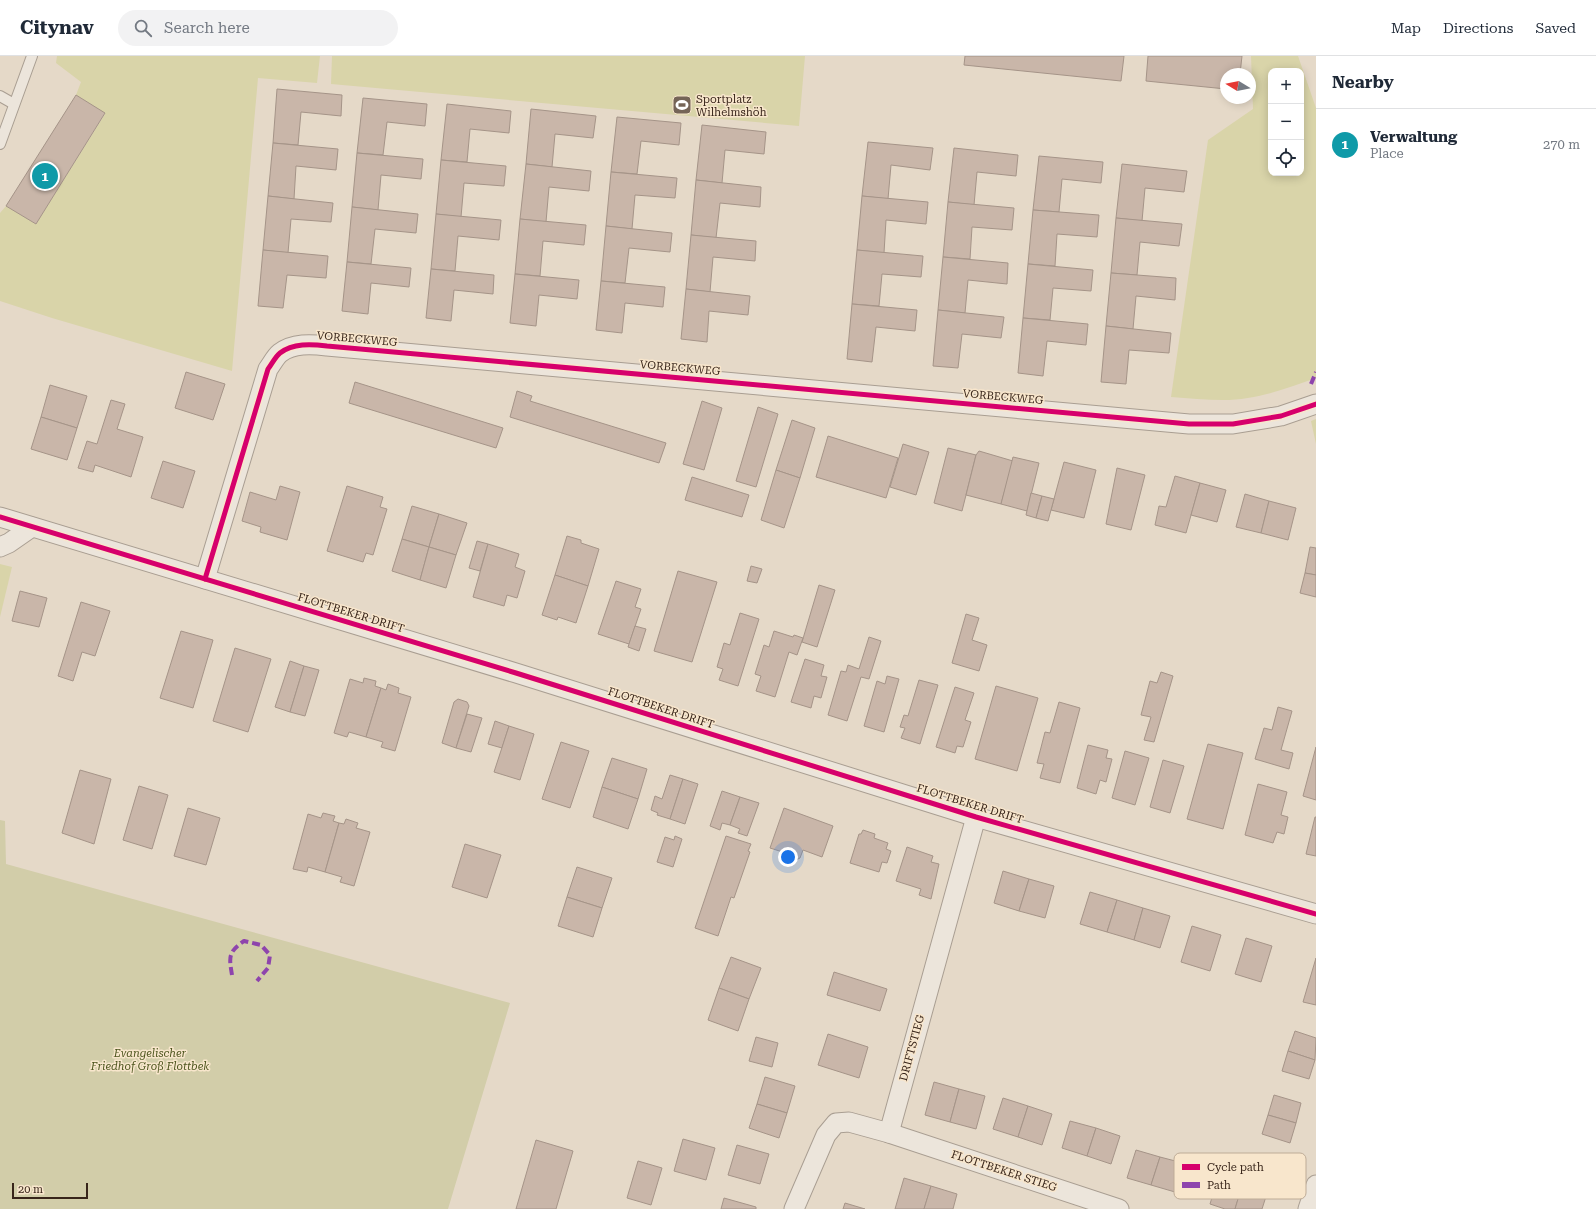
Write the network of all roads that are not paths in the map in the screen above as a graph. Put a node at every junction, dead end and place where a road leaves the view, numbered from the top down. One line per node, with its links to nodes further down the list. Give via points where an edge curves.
1 (32, 56): 3 (lane)
2 (0, 96): 3 (lane)
3 (14, 104): 4 (lane)
4 (0, 144)
5 (1316, 404): 9 (street, VORBECKWEG, via 1282,416 1233,424 1189,424 309,344 292,346 279,354 268,369)
6 (0, 518): 7 (street, FLOTTBEKER DRIFT)
7 (32, 527): 8 (street); 9 (street, FLOTTBEKER DRIFT)
8 (0, 547)
9 (205, 579): 10 (street, FLOTTBEKER DRIFT)
10 (976, 817): 11 (street, FLOTTBEKER DRIFT); 12 (street, DRIFTSTIEG)
11 (1316, 914)
12 (889, 1133): 14 (street, via 849,1122 836,1123 826,1135); 15 (street, FLOTTBEKER STIEG)
13 (1316, 1186): 16 (street)
14 (794, 1209)
15 (1119, 1209)
16 (1308, 1209)

